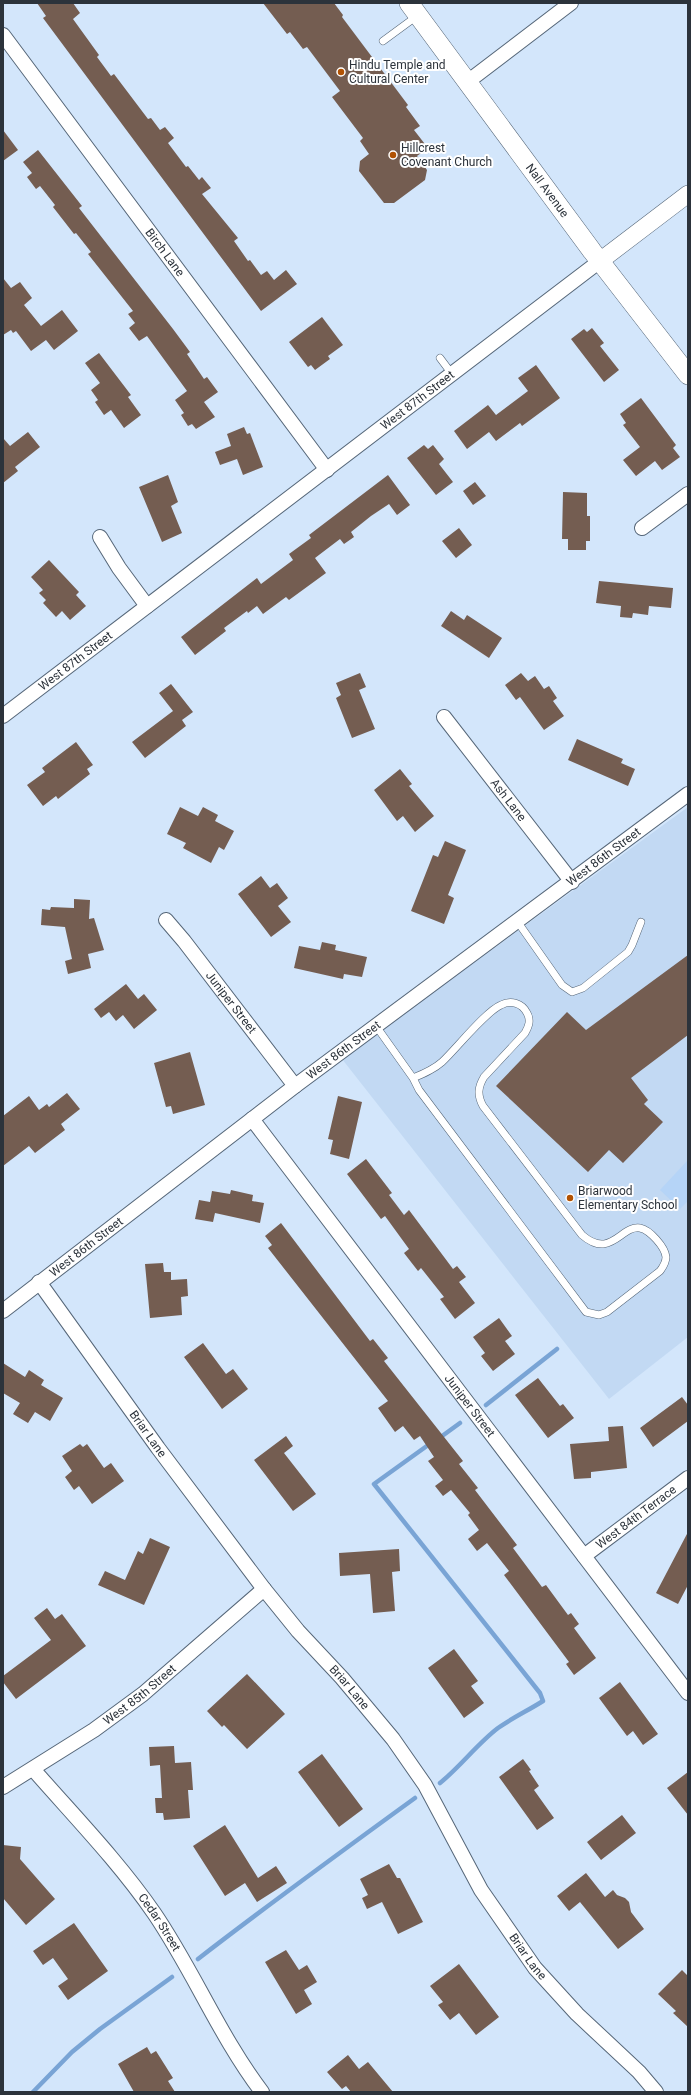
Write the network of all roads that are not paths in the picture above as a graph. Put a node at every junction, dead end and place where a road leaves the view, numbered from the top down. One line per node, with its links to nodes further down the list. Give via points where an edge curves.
1 (571, 3): 5 (street)
2 (414, 9): 4 (lane); 5 (main road, Nall Avenue)
3 (3, 35): 11 (street, Birch Lane)
4 (383, 41)
5 (466, 83): 7 (main road, Nall Avenue)
6 (688, 194): 7 (street, West 87th Street)
7 (600, 261): 9 (street, West 87th Street); 10 (main road, Nall Avenue)
8 (440, 358): 9 (lane)
9 (452, 374): 11 (street, West 87th Street)
10 (688, 375)
11 (327, 470): 15 (street, West 87th Street)
12 (688, 494): 13 (street)
13 (642, 528)
14 (100, 537): 15 (street)
15 (147, 606): 16 (street, West 87th Street)
16 (3, 716)
17 (444, 717): 19 (street, Ash Lane)
18 (688, 794): 19 (street, West 86th Street)
19 (572, 882): 21 (street, West 86th Street)
20 (166, 920): 25 (street, Juniper Street)
21 (518, 921): 22 (lane, via 562,985 572,992 583,988 628,952); 23 (street, West 86th Street)
22 (641, 922)
23 (376, 1026): 24 (lane); 25 (street, West 86th Street)
24 (413, 1078): 24 (lane, via 442,1062 495,1008 510,1002 525,1009 529,1020 525,1032 484,1077 480,1084 479,1099 586,1239 606,1244 639,1228 651,1234 663,1250 666,1257 660,1271 599,1316 592,1315 580,1307 419,1090)
25 (295, 1086): 26 (street, West 86th Street)
26 (252, 1119): 27 (street, West 86th Street); 30 (street, Juniper Street)
27 (39, 1282): 28 (street, West 86th Street); 31 (street, Briar Lane, via 158,1448)
28 (3, 1310)
29 (688, 1478): 30 (street, West 84th Terrace)
30 (584, 1556): 32 (street, Juniper Street)
31 (264, 1589): 33 (street, West 85th Street, via 143,1694 94,1730); 36 (street, Briar Lane, via 393,1739 425,1785 480,1890 535,1968 577,2014 639,2072)
32 (688, 1693)
33 (33, 1769): 34 (street, West 85th Street); 35 (street, Cedar Street, via 119,1866 154,1913)
34 (3, 1787)
35 (262, 2092)
36 (656, 2092)

